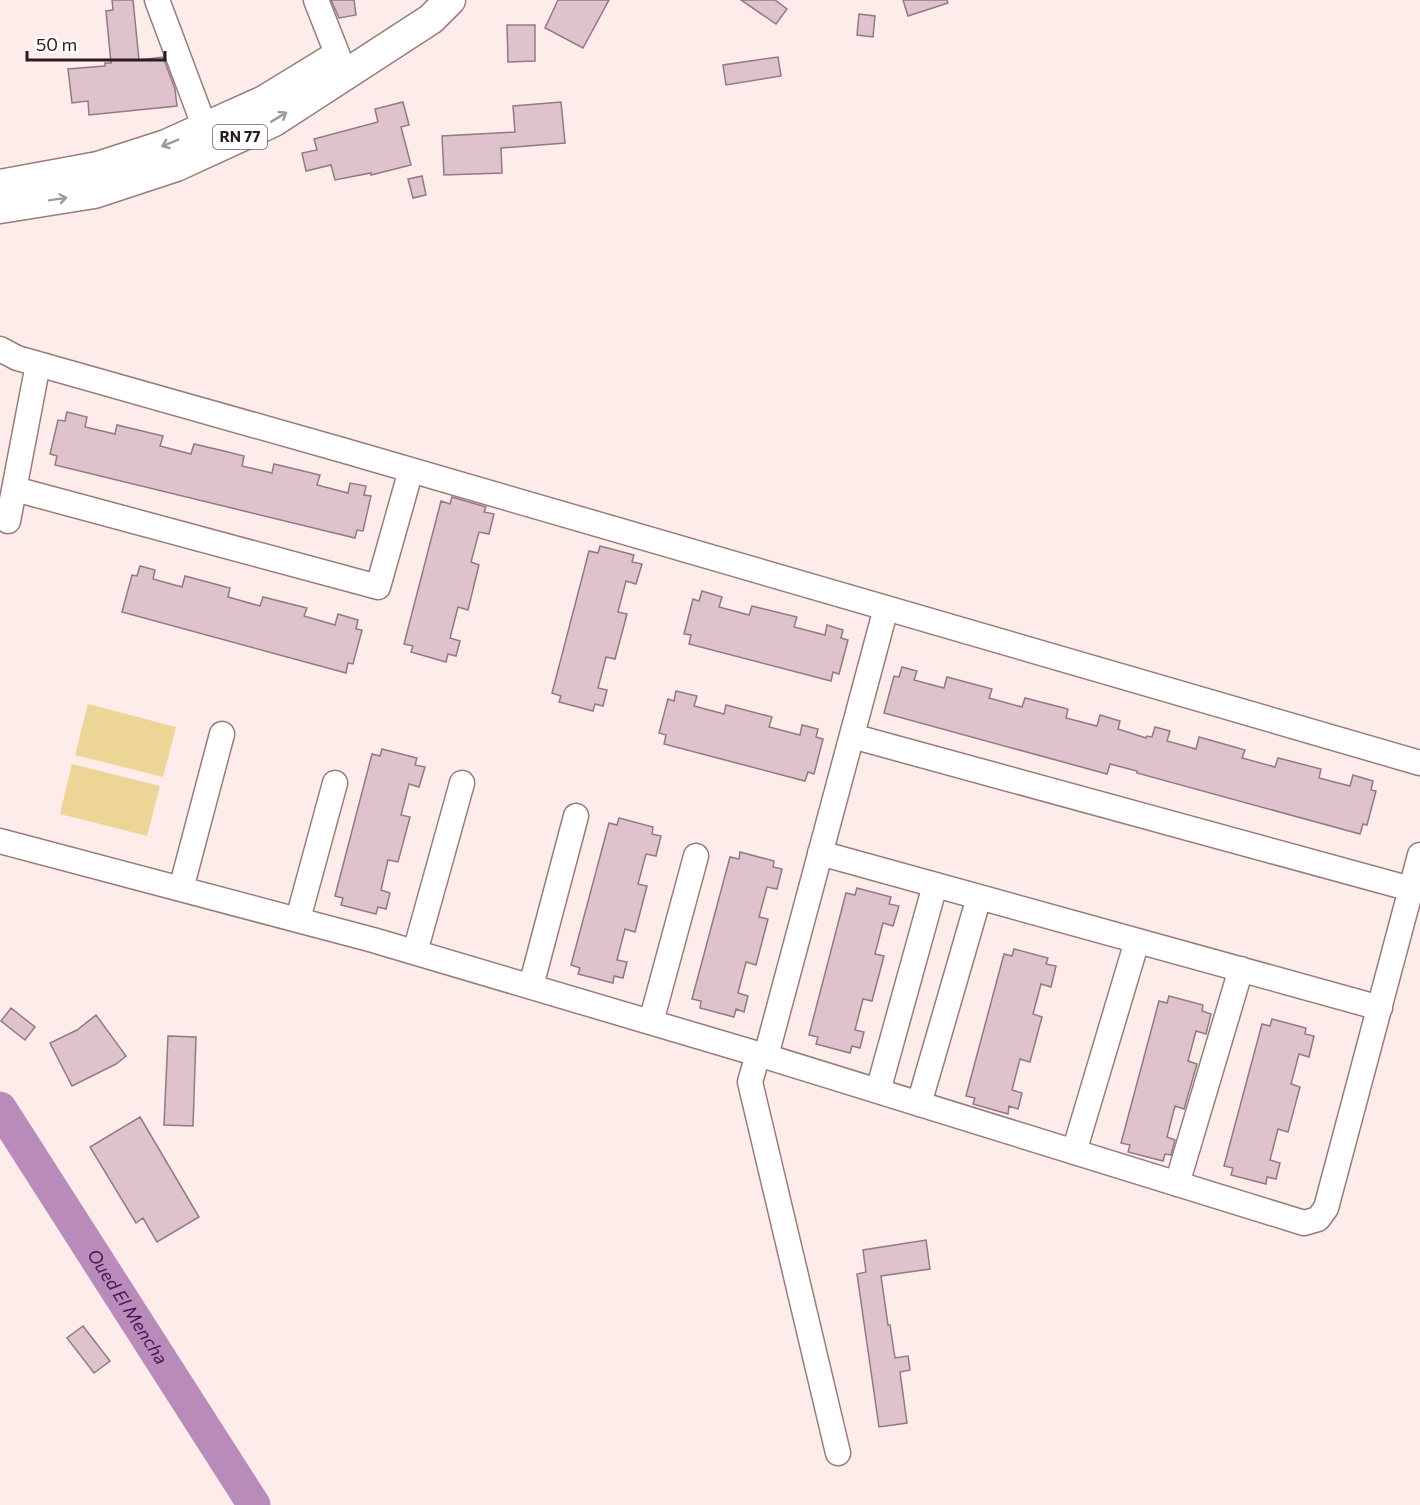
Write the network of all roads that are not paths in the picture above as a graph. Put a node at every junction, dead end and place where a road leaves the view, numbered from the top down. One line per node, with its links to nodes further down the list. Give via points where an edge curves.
1 (157, 0): 6 (street)
2 (315, 0): 5 (street)
3 (420, 0): 5 (main road, RN 77)
4 (450, 0): 8 (main road, RN 77, one-way to 4, via 94,193 176,166 274,121 431,19)
5 (338, 56): 6 (main road, RN 77, via 264,101)
6 (204, 128): 7 (main road, RN 77, one-way to 7, via 98,167)
7 (0, 185)
8 (0, 208)
9 (0, 349): 10 (street)
10 (38, 364): 11 (street); 12 (street)
11 (411, 470): 12 (street, via 378,586); 14 (street)
12 (15, 489): 13 (street)
13 (8, 521)
14 (886, 608): 16 (street); 17 (street)
15 (222, 734): 26 (street)
16 (852, 736): 22 (street); 27 (street)
17 (1420, 763)
18 (336, 783): 29 (street)
19 (462, 783): 31 (street)
20 (576, 816): 33 (street)
21 (0, 841): 26 (street)
22 (820, 853): 25 (street); 36 (street)
23 (1420, 855): 27 (street)
24 (696, 856): 35 (street)
25 (935, 885): 28 (street); 37 (street)
26 (181, 889): 29 (street)
27 (1411, 889): 34 (street)
28 (979, 897): 30 (street); 38 (street)
29 (298, 919): 31 (street)
30 (1137, 941): 32 (street); 39 (street)
31 (415, 952): 33 (street)
32 (1241, 969): 34 (street); 40 (street)
33 (531, 986): 35 (street)
34 (1380, 1008): 40 (street, via 1326,1208 1318,1220 1304,1223)
35 (651, 1022): 36 (street)
36 (762, 1055): 37 (street); 41 (street, via 750,1082)
37 (878, 1091): 38 (street)
38 (919, 1104): 39 (street)
39 (1074, 1152): 40 (street)
40 (1177, 1184)
41 (838, 1453)

